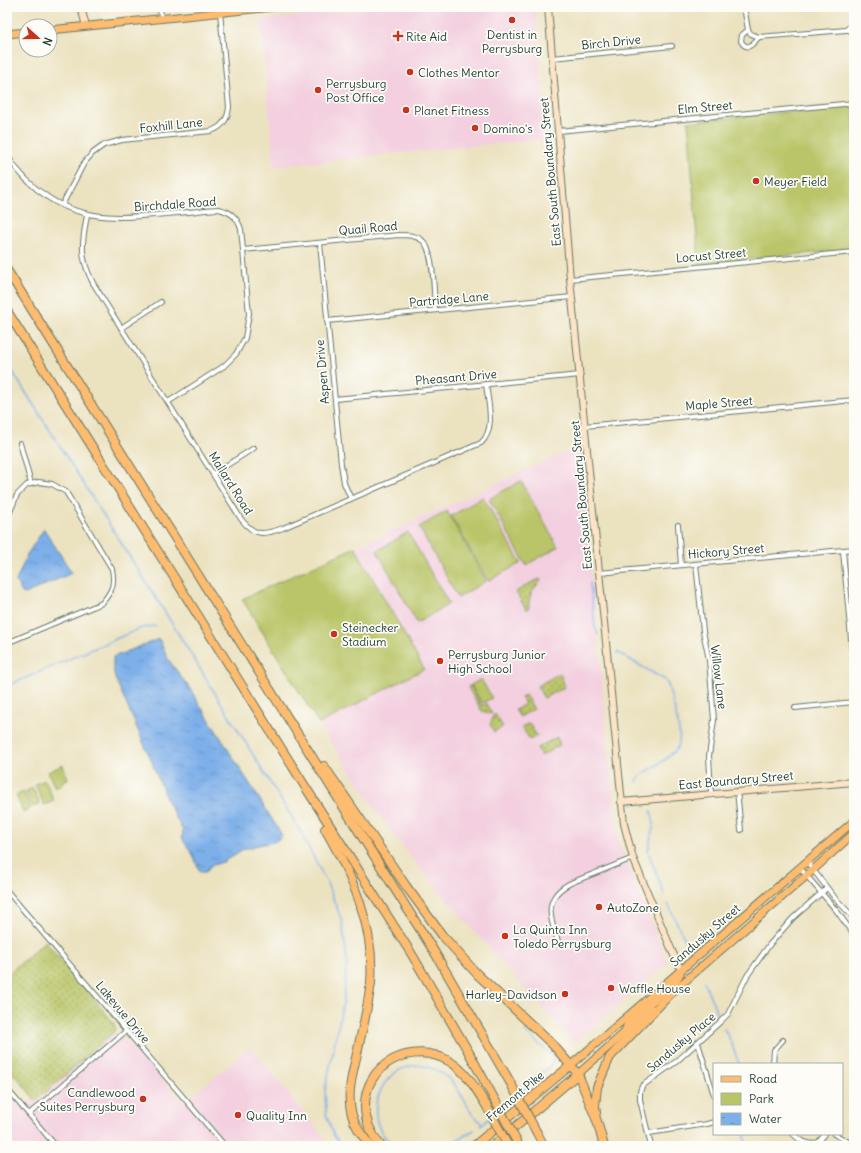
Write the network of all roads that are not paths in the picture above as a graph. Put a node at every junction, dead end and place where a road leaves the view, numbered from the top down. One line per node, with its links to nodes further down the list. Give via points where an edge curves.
1 (80, 7): 9 (street)
2 (160, 7): 7 (street)
3 (273, 7): 6 (main road)
4 (548, 7): 18 (street, East South Boundary Street)
5 (744, 7): 11 (street)
6 (220, 12): 7 (main road); 22 (street, Foxhill Lane, via 230,107 225,122 212,131 122,140 104,145 84,163)
7 (161, 18): 9 (main road)
8 (854, 22): 12 (street)
9 (86, 26): 10 (main road)
10 (58, 29)
11 (748, 30): 16 (street); 16 (street, via 740,38 743,45 751,46)
12 (846, 30): 15 (street); 16 (street)
13 (18, 33): 14 (main road)
14 (7, 34)
15 (854, 34)
16 (759, 37)
17 (672, 46): 18 (street, Birch Drive)
18 (552, 58): 20 (street, East South Boundary Street)
19 (854, 103): 20 (street, Elm Street)
20 (558, 131): 28 (street, East South Boundary Street)
21 (7, 155): 22 (street, Birchdale Road, via 34,187)
22 (62, 205): 23 (street, Birchdale Road)
23 (87, 215): 25 (street, Birchdale Road, via 122,218 223,210 238,221); 34 (street, Mallard Road, via 82,249 85,266 92,283)
24 (320, 242): 25 (street, Quail Road); 31 (street, Quail Road, via 399,235 420,239 430,254); 33 (street, Aspen Drive)
25 (243, 250): 39 (street, Birchdale Road, via 249,314 241,346 224,366)
26 (854, 252): 28 (street, Locust Street)
27 (7, 270): 56 (highway)
28 (570, 279): 29 (street, East South Boundary Street)
29 (572, 297): 31 (street, Partridge Lane); 35 (street, East South Boundary Street)
30 (161, 302): 34 (street)
31 (435, 310): 33 (street, Partridge Lane)
32 (7, 311): 63 (highway)
33 (327, 321): 37 (street, Aspen Drive)
34 (121, 328): 39 (street, Mallard Road)
35 (580, 375): 36 (street, Pheasant Drive); 40 (street, East South Boundary Street)
36 (486, 384): 37 (street, Pheasant Drive); 45 (street, Mallard Road, via 490,428 487,437 481,443)
37 (334, 399): 45 (street, Aspen Drive, via 343,475)
38 (854, 400): 40 (street, Maple Street)
39 (168, 402): 43 (street, Mallard Road)
40 (585, 426): 52 (street, East South Boundary Street)
41 (20, 443): 44 (street)
42 (254, 448): 43 (street)
43 (213, 474): 45 (street, Mallard Road, via 246,525 258,533 278,530)
44 (31, 484): 46 (street, via 17,495); 53 (street, via 52,484 66,492 112,569 114,579 111,591 102,603)
45 (351, 499)
46 (7, 519)
47 (678, 525): 51 (street)
48 (854, 549): 49 (street, Hickory Street)
49 (843, 550): 50 (street, Hickory Street); 54 (street)
50 (696, 564): 51 (street, Hickory Street); 61 (street, Willow Lane, via 714,720 709,756)
51 (681, 565): 52 (street, Hickory Street)
52 (599, 573): 62 (street, East South Boundary Street)
53 (7, 643)
54 (853, 648): 55 (street)
55 (854, 672)
56 (270, 690): 85 (highway, via 442,935 477,974); 106 (highway, bridge, via 435,953)
57 (854, 702): 58 (street)
58 (795, 708)
59 (854, 782): 60 (street, East Boundary Street)
60 (737, 791): 61 (street, East Boundary Street); 65 (street)
61 (711, 793): 62 (street, East Boundary Street)
62 (621, 802): 67 (street, East South Boundary Street, via 626,835)
63 (318, 807): 100 (highway, via 324,826 362,906 370,938 371,984 352,1076 350,1102 355,1124); 105 (highway, bridge, via 465,1044)
64 (854, 821): 68 (main road, Sandusky Street)
65 (741, 830)
66 (854, 833): 70 (main road, Sandusky Street)
67 (633, 858): 77 (street, via 564,886 557,892 550,913); 78 (street, East South Boundary Street)
68 (807, 862): 69 (main road, Sandusky Street); 70 (street)
69 (800, 868): 71 (street); 78 (main road, Sandusky Street)
70 (813, 870): 71 (main road, Sandusky Street); 72 (street)
71 (807, 876): 74 (street); 79 (main road, Sandusky Street)
72 (827, 888): 74 (street, Sandusky Place); 75 (street)
73 (7, 891): 80 (street, Lakevue Drive)
74 (822, 893): 76 (street); 83 (street, Sandusky Place, via 782,929 747,976 728,1014)
75 (854, 918)
76 (854, 935)
77 (558, 941)
78 (681, 970): 81 (main road, via 680,977 630,1020); 85 (main road, Sandusky Street)
79 (674, 990): 81 (main road, Sandusky Street); 90 (highway, via 610,1057 597,1088)
80 (126, 1031): 89 (street); 99 (street, Lakevue Drive)
81 (621, 1035): 86 (main road, Sandusky Street)
82 (783, 1040): 84 (street, via 774,1050)
83 (698, 1043): 88 (street); 92 (street, Sandusky Place, via 641,1088 640,1100)
84 (773, 1063)
85 (571, 1064): 86 (highway); 96 (highway, Fremont Pike)
86 (578, 1074): 90 (highway); 103 (highway, Fremont Pike)
87 (7, 1089): 89 (street)
88 (713, 1091)
89 (29, 1114): 98 (street)
90 (597, 1121): 107 (highway)
91 (713, 1122): 92 (street)
92 (649, 1133): 108 (street, Sandusky Place)
93 (795, 1135): 94 (street, via 802,1141 813,1143 818,1142)
94 (824, 1135)
95 (836, 1135): 97 (street)
96 (476, 1144): 102 (highway)
97 (854, 1145)
98 (56, 1146)
99 (225, 1146)
100 (371, 1146)
101 (381, 1146): 104 (highway, bridge, via 367,1121 366,1098 370,1084 378,1071 392,1060 406,1054 421,1053 450,1062 462,1071 486,1105)
102 (468, 1146)
103 (493, 1146)
104 (508, 1146)
105 (519, 1146)
106 (544, 1146)
107 (604, 1146)
108 (651, 1146)

